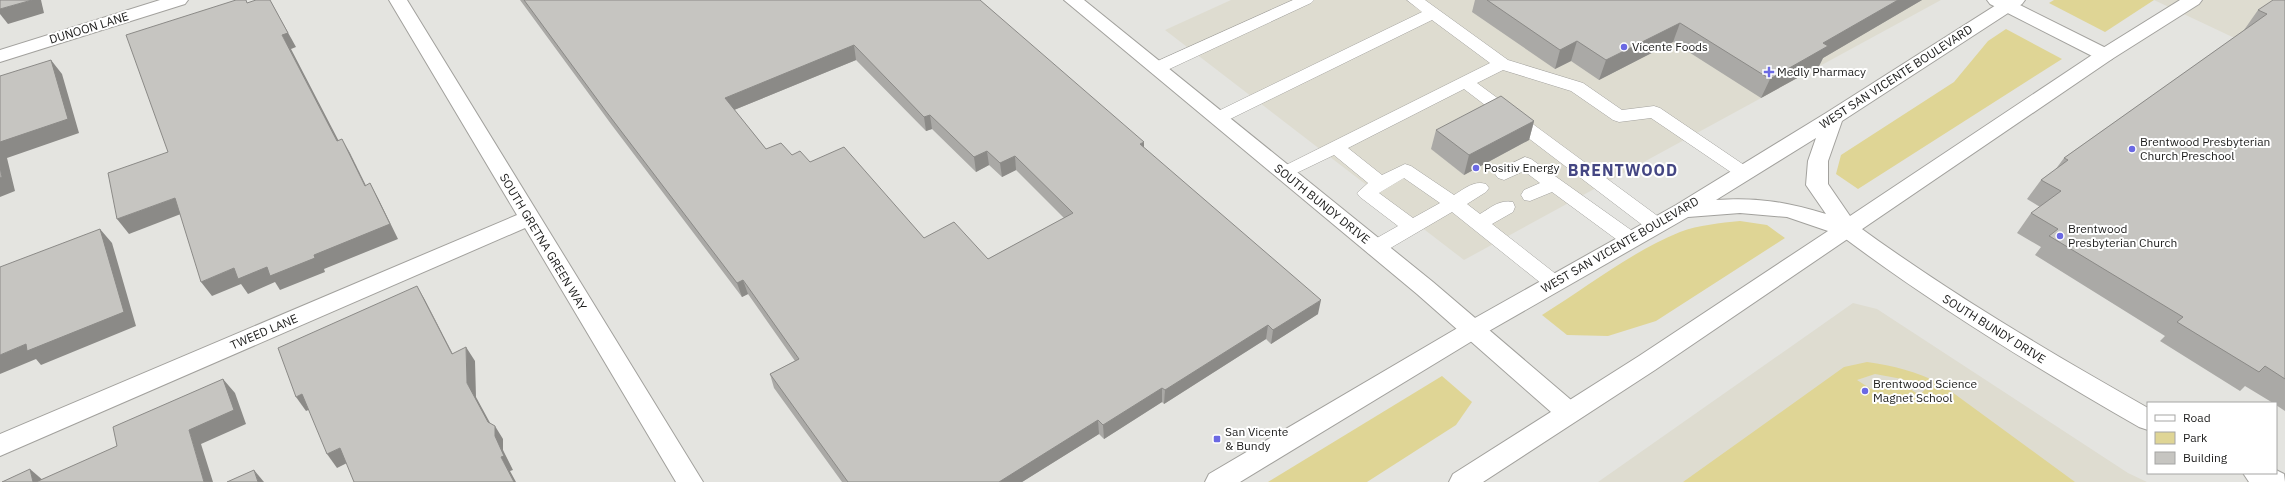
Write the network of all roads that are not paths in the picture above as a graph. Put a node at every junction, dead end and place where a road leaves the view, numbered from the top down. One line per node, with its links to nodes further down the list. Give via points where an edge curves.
1 (179, 0): 10 (main road, DUNOON LANE)
2 (398, 0): 27 (main road, SOUTH GRETNA GREEN WAY)
3 (1073, 0): 12 (main road, SOUTH BUNDY DRIVE)
4 (1306, 0): 12 (lane)
5 (1415, 0): 8 (lane)
6 (2193, 0): 9 (main road)
7 (2006, 2): 9 (main road); 15 (main road, WEST SAN VICENTE BOULEVARD)
8 (1433, 13): 11 (lane); 14 (lane)
9 (2105, 55): 31 (main road)
10 (0, 56)
11 (1502, 64): 13 (lane); 18 (lane, via 1577,87 1619,116 1654,112)
12 (1157, 68): 14 (main road, SOUTH BUNDY DRIVE)
13 (1465, 82): 16 (lane); 29 (lane)
14 (1218, 118): 17 (main road, SOUTH BUNDY DRIVE)
15 (1833, 118): 18 (main road, WEST SAN VICENTE BOULEVARD); 31 (main road, via 1818,161 1817,185)
16 (1336, 148): 17 (lane); 20 (lane)
17 (1284, 173): 33 (main road, SOUTH BUNDY DRIVE)
18 (1744, 173): 26 (main road, WEST SAN VICENTE BOULEVARD)
19 (1504, 174): 21 (lane, via 1525,163)
20 (1382, 183): 24 (lane, via 1405,170); 30 (lane, via 1366,193)
21 (1552, 184): 23 (lane); 32 (lane)
22 (1480, 188): 24 (lane)
23 (1530, 195)
24 (1453, 203): 28 (lane); 30 (lane)
25 (1506, 207): 28 (lane)
26 (1684, 210): 29 (main road, WEST SAN VICENTE BOULEVARD); 31 (main road, via 1740,206 1788,210)
27 (529, 218): 38 (main road, TWEED LANE); 40 (main road, SOUTH GRETNA GREEN WAY)
28 (1478, 224): 34 (lane)
29 (1656, 225): 32 (main road, WEST SAN VICENTE BOULEVARD)
30 (1412, 227): 33 (lane)
31 (1847, 229): 36 (main road, via 1647,363); 37 (main road, SOUTH BUNDY DRIVE, via 1902,270 2035,356)
32 (1631, 240): 34 (main road, WEST SAN VICENTE BOULEVARD)
33 (1376, 248): 35 (main road, SOUTH BUNDY DRIVE)
34 (1554, 283): 35 (main road, WEST SAN VICENTE BOULEVARD)
35 (1474, 329): 36 (main road, SOUTH BUNDY DRIVE); 41 (main road, WEST SAN VICENTE BOULEVARD)
36 (1568, 412): 42 (main road)
37 (2147, 419)
38 (0, 445)
39 (2258, 474): 43 (main road)
40 (690, 482)
41 (1218, 482)
42 (1462, 482)
43 (2275, 482)

